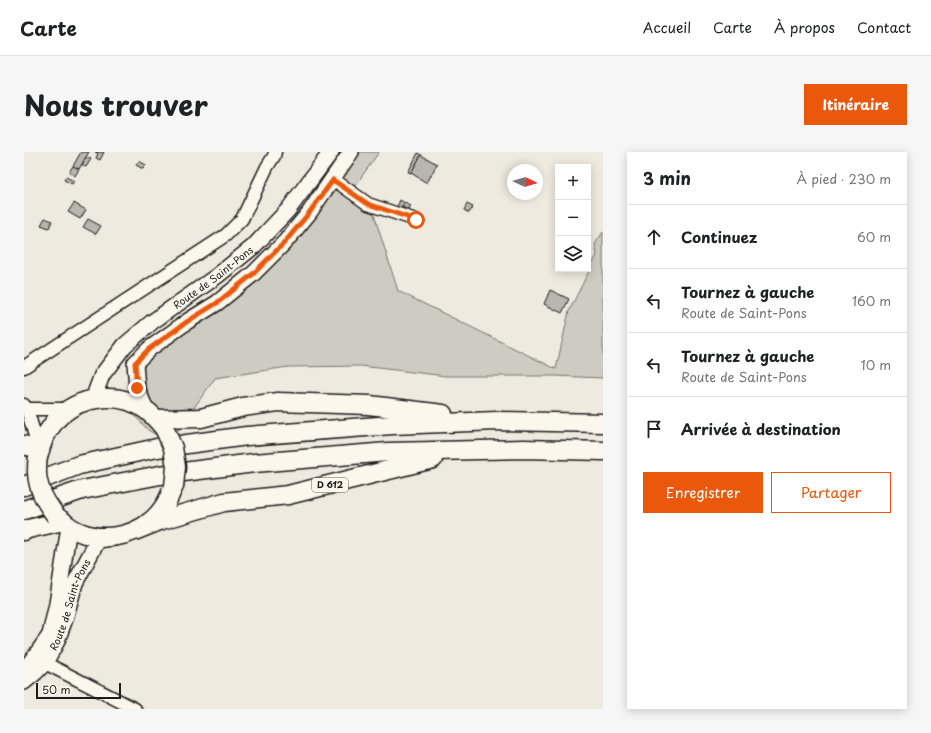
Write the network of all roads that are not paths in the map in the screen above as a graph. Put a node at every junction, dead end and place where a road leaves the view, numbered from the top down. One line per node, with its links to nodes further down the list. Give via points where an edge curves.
1 (275, 152): 6 (street, via 242,220 226,235)
2 (331, 152): 7 (main road, Route de Saint-Pons, via 288,210 253,247 125,344 102,375 96,392)
3 (351, 152): 4 (main road, Route de Saint-Pons)
4 (333, 180): 5 (street, via 368,204); 10 (main road, Route de Saint-Pons, via 285,242 253,274 217,303 149,349 135,363 137,388)
5 (416, 220)
6 (24, 367)
7 (98, 398): 9 (highway); 10 (highway, via 131,402)
8 (26, 407): 9 (street); 13 (street)
9 (68, 409): 13 (highway, via 53,423)
10 (156, 420): 11 (highway, via 201,418 243,407 278,402 369,405); 20 (highway, bridge, via 173,448 176,467 174,486 166,504 154,519)
11 (497, 421): 12 (highway); 16 (highway, via 392,425 195,442 79,465)
12 (603, 423)
13 (36, 448): 18 (highway, bridge, via 40,488 46,503)
14 (524, 449): 15 (highway, D 612); 17 (highway, via 388,452 254,463 160,475 82,490); 20 (highway, D 612, via 445,456 288,495 224,502 162,520)
15 (603, 451)
16 (24, 486)
17 (24, 510)
18 (63, 522): 19 (highway); 21 (highway, via 85,534 102,538); 22 (main road, Route de Saint-Pons, via 57,604)
19 (24, 530)
20 (138, 530): 21 (highway)
21 (119, 536): 22 (main road, Route de Saint-Pons, via 98,540 75,583 56,643)
22 (42, 657): 23 (main road, Route de Saint-Pons); 24 (main road, Route de Saint-Pons, via 36,672); 25 (street)
23 (24, 668)
24 (24, 682)
25 (134, 709)

